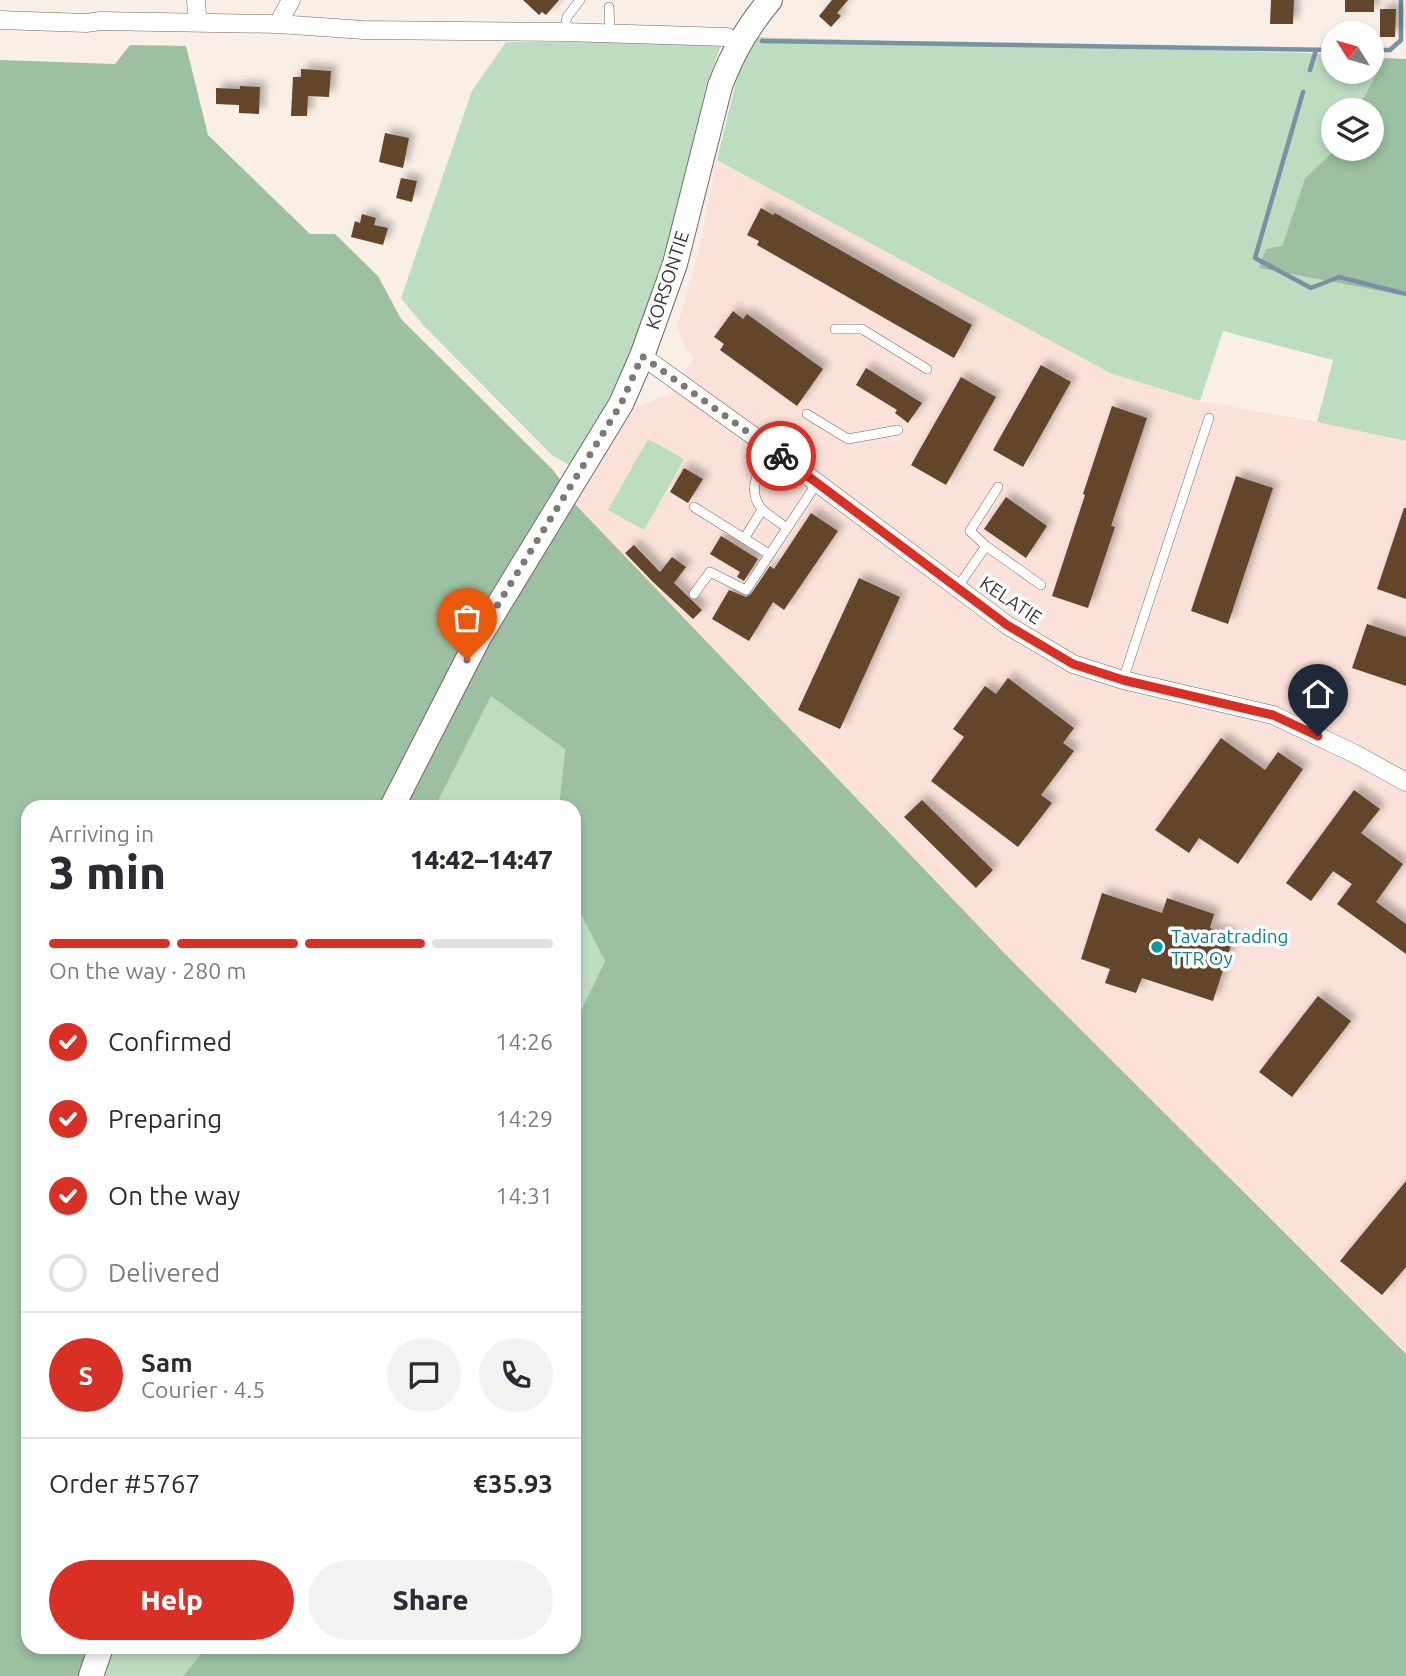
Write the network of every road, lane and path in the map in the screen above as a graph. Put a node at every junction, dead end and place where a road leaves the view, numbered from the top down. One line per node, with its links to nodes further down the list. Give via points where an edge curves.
1 (196, 0): 7 (street)
2 (290, 0): 8 (street)
3 (580, 0): 9 (lane, via 567,17)
4 (770, 0): 11 (main road, KORSONTIE)
5 (610, 6): 10 (lane)
6 (0, 20): 7 (street)
7 (200, 22): 8 (street)
8 (278, 24): 9 (street, via 364,30)
9 (564, 32): 10 (street)
10 (610, 34): 11 (street, via 727,37)
11 (739, 42): 13 (main road, KORSONTIE, via 720,86 675,264)
12 (835, 329): 14 (lane, via 862,329)
13 (642, 356): 18 (street, KELATIE); 32 (main road, KORSONTIE, via 621,404 478,637)
14 (927, 369)
15 (807, 414): 17 (lane, via 848,439)
16 (1209, 418): 30 (lane)
17 (898, 430)
18 (771, 449): 19 (street, KELATIE); 22 (lane, via 754,485)
19 (817, 483): 23 (lane); 28 (street, KELATIE)
20 (998, 487): 25 (lane, via 970,531)
21 (694, 507): 24 (lane)
22 (762, 510): 23 (lane); 24 (lane)
23 (787, 528): 26 (lane)
24 (744, 538): 26 (lane)
25 (986, 546): 27 (lane); 28 (lane)
26 (769, 554): 29 (lane, via 746,590 710,572)
27 (1041, 584)
28 (957, 588): 30 (street, KELATIE, via 1073,664)
29 (694, 594)
30 (1123, 680): 31 (street, KELATIE, via 1273,715)
31 (1406, 782)
32 (396, 800)
33 (99, 1654): 34 (main road)
34 (91, 1676)

